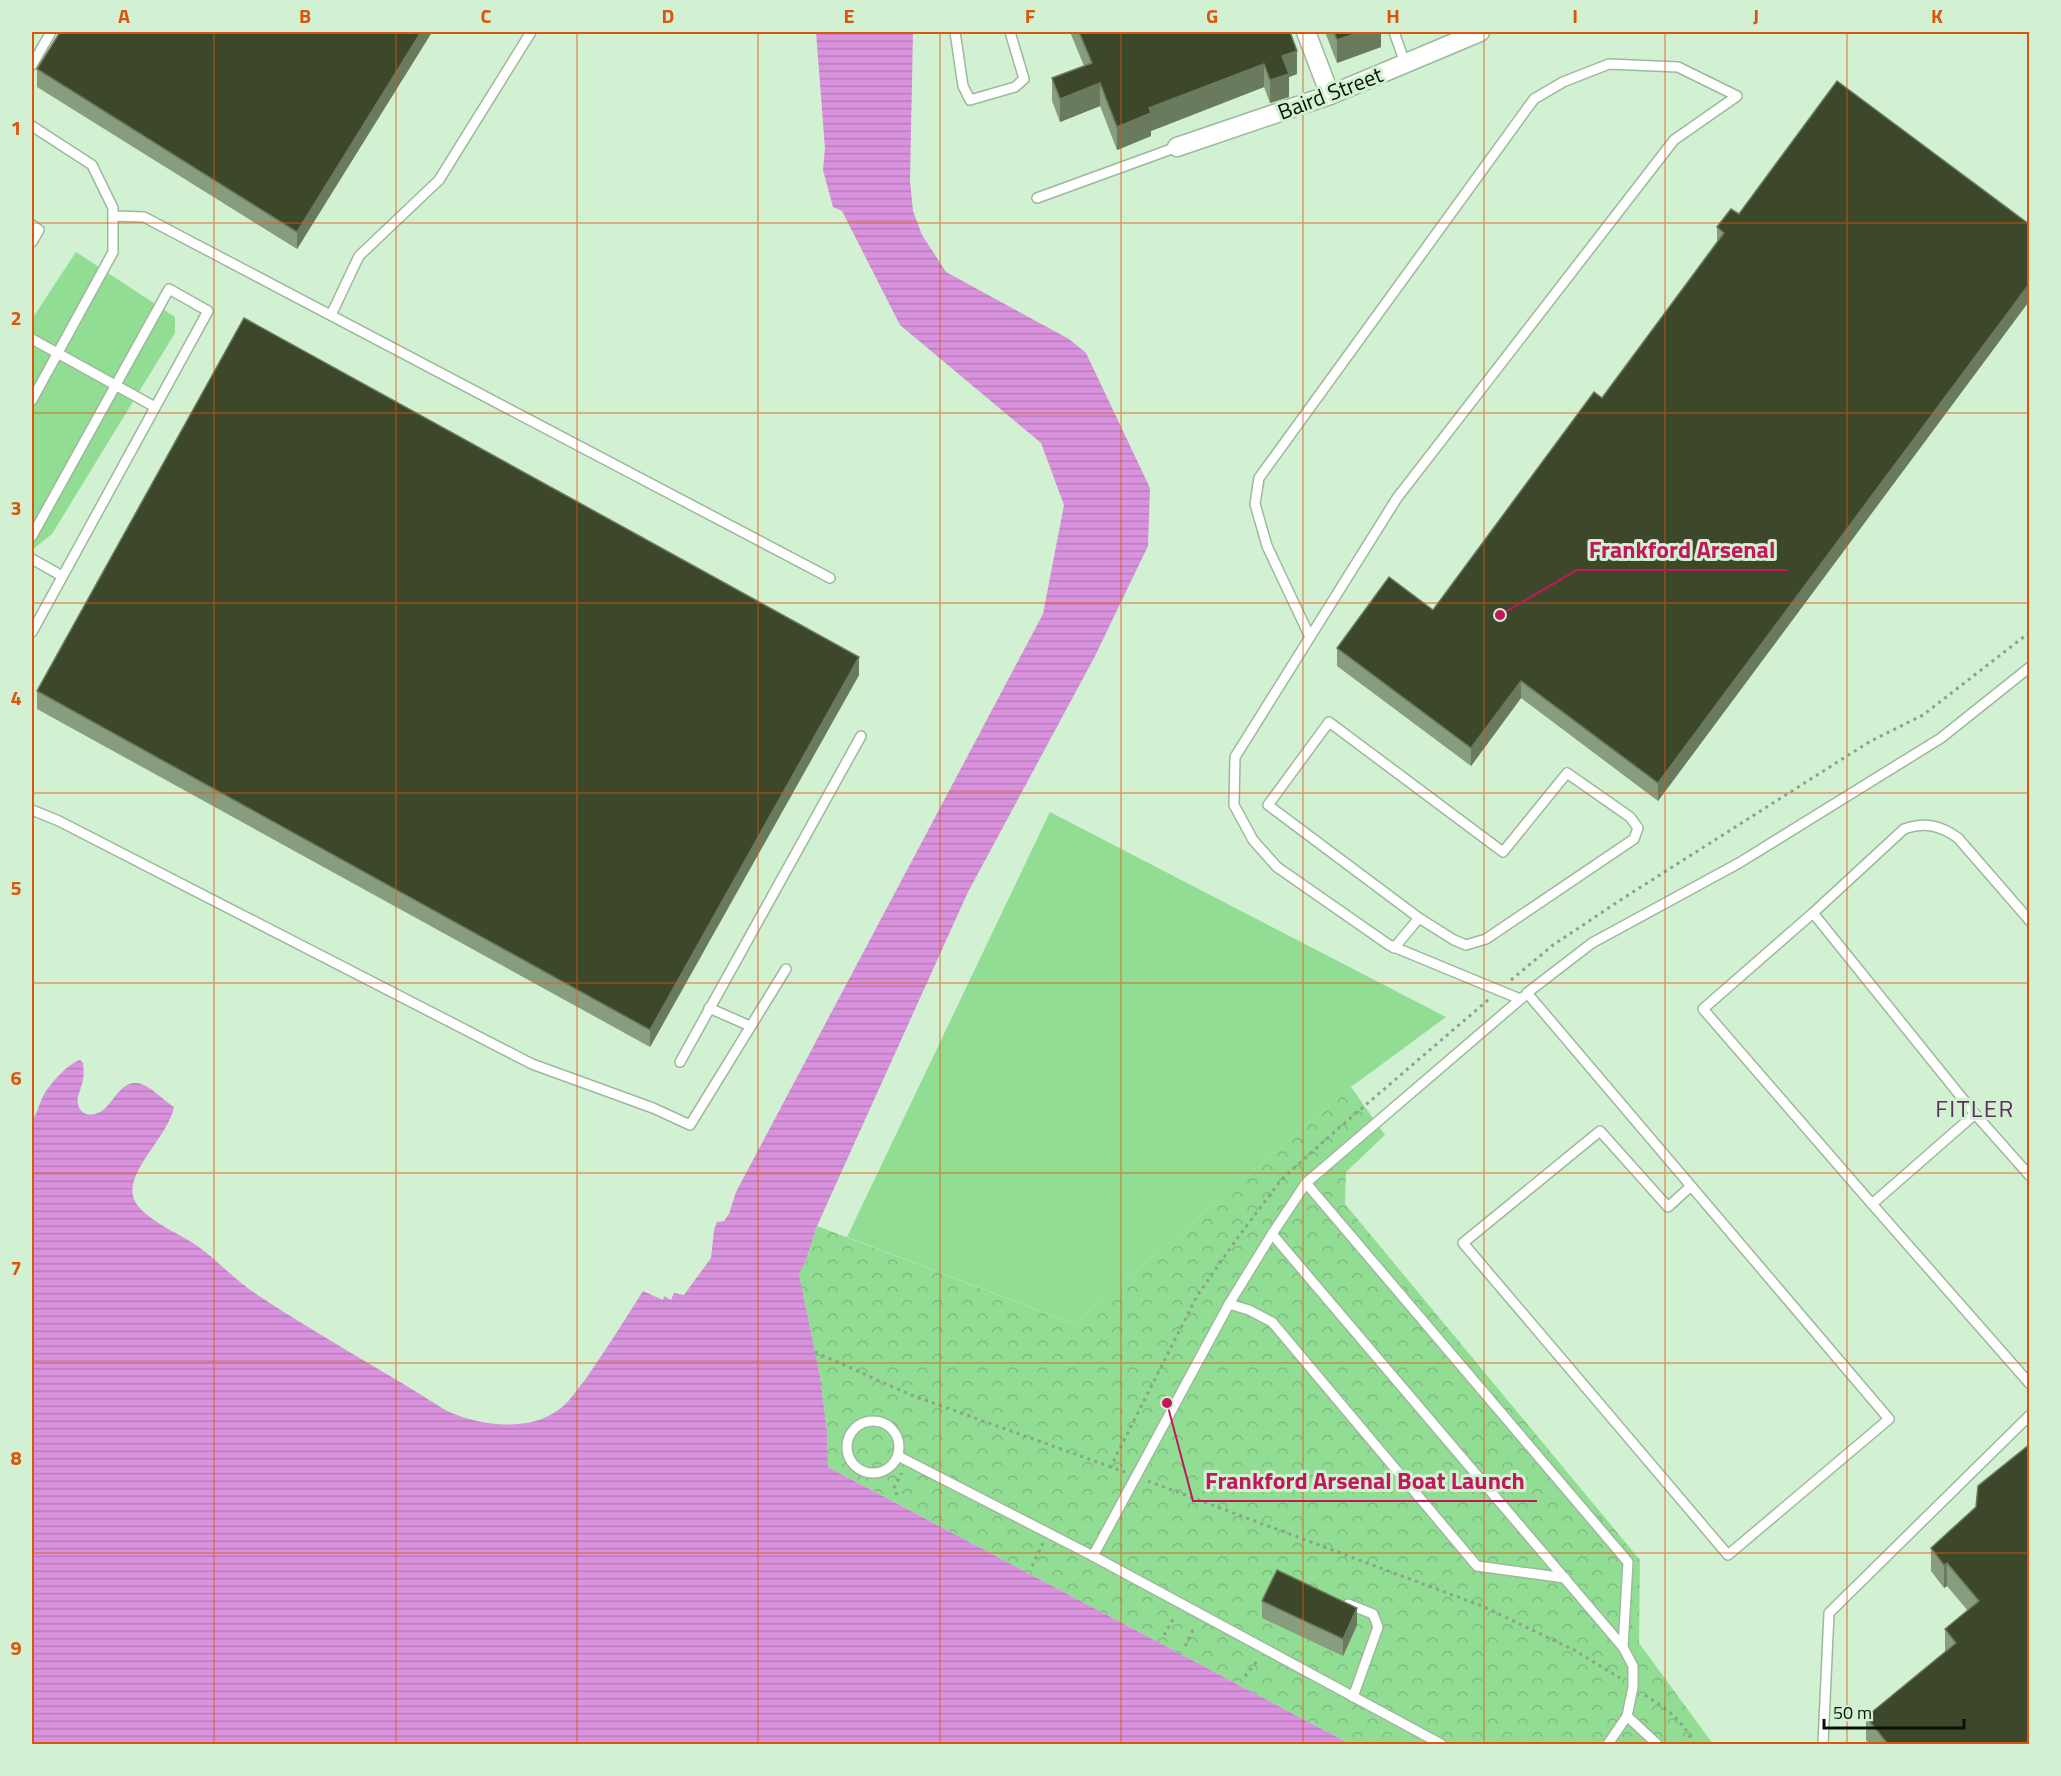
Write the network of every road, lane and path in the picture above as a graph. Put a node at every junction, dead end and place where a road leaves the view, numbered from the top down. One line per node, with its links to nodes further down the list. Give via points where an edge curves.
1 (51, 32): 9 (lane)
2 (531, 32): 17 (lane, via 439,180 359,256)
3 (955, 32): 4 (lane, via 963,86 970,100 1015,87 1024,79)
4 (1010, 32)
5 (1306, 32): 10 (street)
6 (1394, 32): 8 (lane)
7 (1480, 32): 8 (street, Baird Street)
8 (1405, 63): 10 (street, Baird Street)
9 (32, 65)
10 (1330, 95): 12 (street, Baird Street)
11 (32, 126): 14 (lane, via 92,165 113,208)
12 (1177, 147): 13 (lane)
13 (1037, 198)
14 (113, 216): 17 (lane, via 144,217); 19 (lane, via 113,252)
15 (32, 225): 16 (lane, via 39,230)
16 (32, 242)
17 (331, 315): 26 (lane)
18 (32, 339): 19 (lane)
19 (57, 354): 20 (lane); 21 (lane)
20 (115, 386): 22 (lane); 22 (lane, via 169,289 208,310); 23 (lane)
21 (32, 400)
22 (155, 407): 25 (lane)
23 (32, 536)
24 (32, 559): 25 (lane)
25 (63, 576): 27 (lane)
26 (830, 578)
27 (32, 632)
28 (2030, 632): 37 (path, via 1923,715 1829,767 1553,945)
29 (1310, 637): 29 (lane, via 1267,546 1256,504 1259,478 1534,99 1609,63 1678,67 1737,96 1674,140 1397,498); 36 (lane, via 1235,757 1234,805 1253,840 1277,867)
30 (2030, 667): 39 (lane, via 1941,738 1739,863 1592,943)
31 (861, 736): 40 (lane)
32 (32, 810): 41 (lane, via 532,1064 690,1125)
33 (1813, 913): 35 (lane, via 1904,829 1932,825 1958,838); 43 (lane); 47 (lane, via 1703,1009)
34 (1419, 918): 34 (lane, via 1466,945 1486,939 1634,839 1638,828 1630,817 1567,773 1503,852 1329,722 1268,805); 36 (lane)
35 (2030, 921)
36 (1394, 948): 39 (lane)
37 (1526, 968)
38 (786, 969): 41 (lane)
39 (1523, 996): 45 (lane); 46 (lane)
40 (709, 1008): 41 (lane); 42 (lane)
41 (750, 1026)
42 (680, 1062)
43 (1975, 1114): 44 (lane); 47 (lane)
44 (2030, 1176)
45 (1306, 1183): 48 (lane); 67 (lane, via 1628,1562)
46 (1690, 1186): 46 (lane, via 1889,1419 1728,1555 1463,1244 1600,1131 1668,1207)
47 (1872, 1204): 51 (lane)
48 (1272, 1234): 49 (lane); 61 (lane)
49 (1229, 1304): 59 (lane); 61 (lane, via 1272,1323 1478,1566)
50 (815, 1352): 55 (path, via 899,1390)
51 (2030, 1384)
52 (2030, 1415): 78 (lane, via 1829,1613)
53 (898, 1456): 53 (lane, via 896,1432 883,1422 859,1424 849,1437 851,1461 864,1471 887,1469); 54 (lane)
54 (907, 1461): 57 (path, via 894,1488); 58 (lane)
55 (1125, 1472)
56 (1148, 1481): 70 (path, via 1482,1606 1574,1650)
57 (897, 1495)
58 (1048, 1533): 59 (lane); 60 (path)
59 (1093, 1556): 63 (lane)
60 (1032, 1566)
61 (1565, 1578): 67 (lane)
62 (1334, 1598): 71 (lane, via 1373,1614 1378,1627)
63 (1182, 1604): 64 (lane); 65 (path)
64 (1201, 1614): 66 (path); 68 (lane)
65 (1164, 1635)
66 (1185, 1646)
67 (1623, 1647): 73 (lane, via 1633,1666)
68 (1267, 1650): 69 (path); 71 (lane)
69 (1245, 1676)
70 (1620, 1678)
71 (1353, 1697): 74 (lane)
72 (1649, 1698): 77 (path, via 1673,1714)
73 (1627, 1716): 75 (lane); 76 (lane)
74 (1439, 1744)
75 (1608, 1744)
76 (1657, 1744)
77 (1693, 1744)
78 (1824, 1744)

